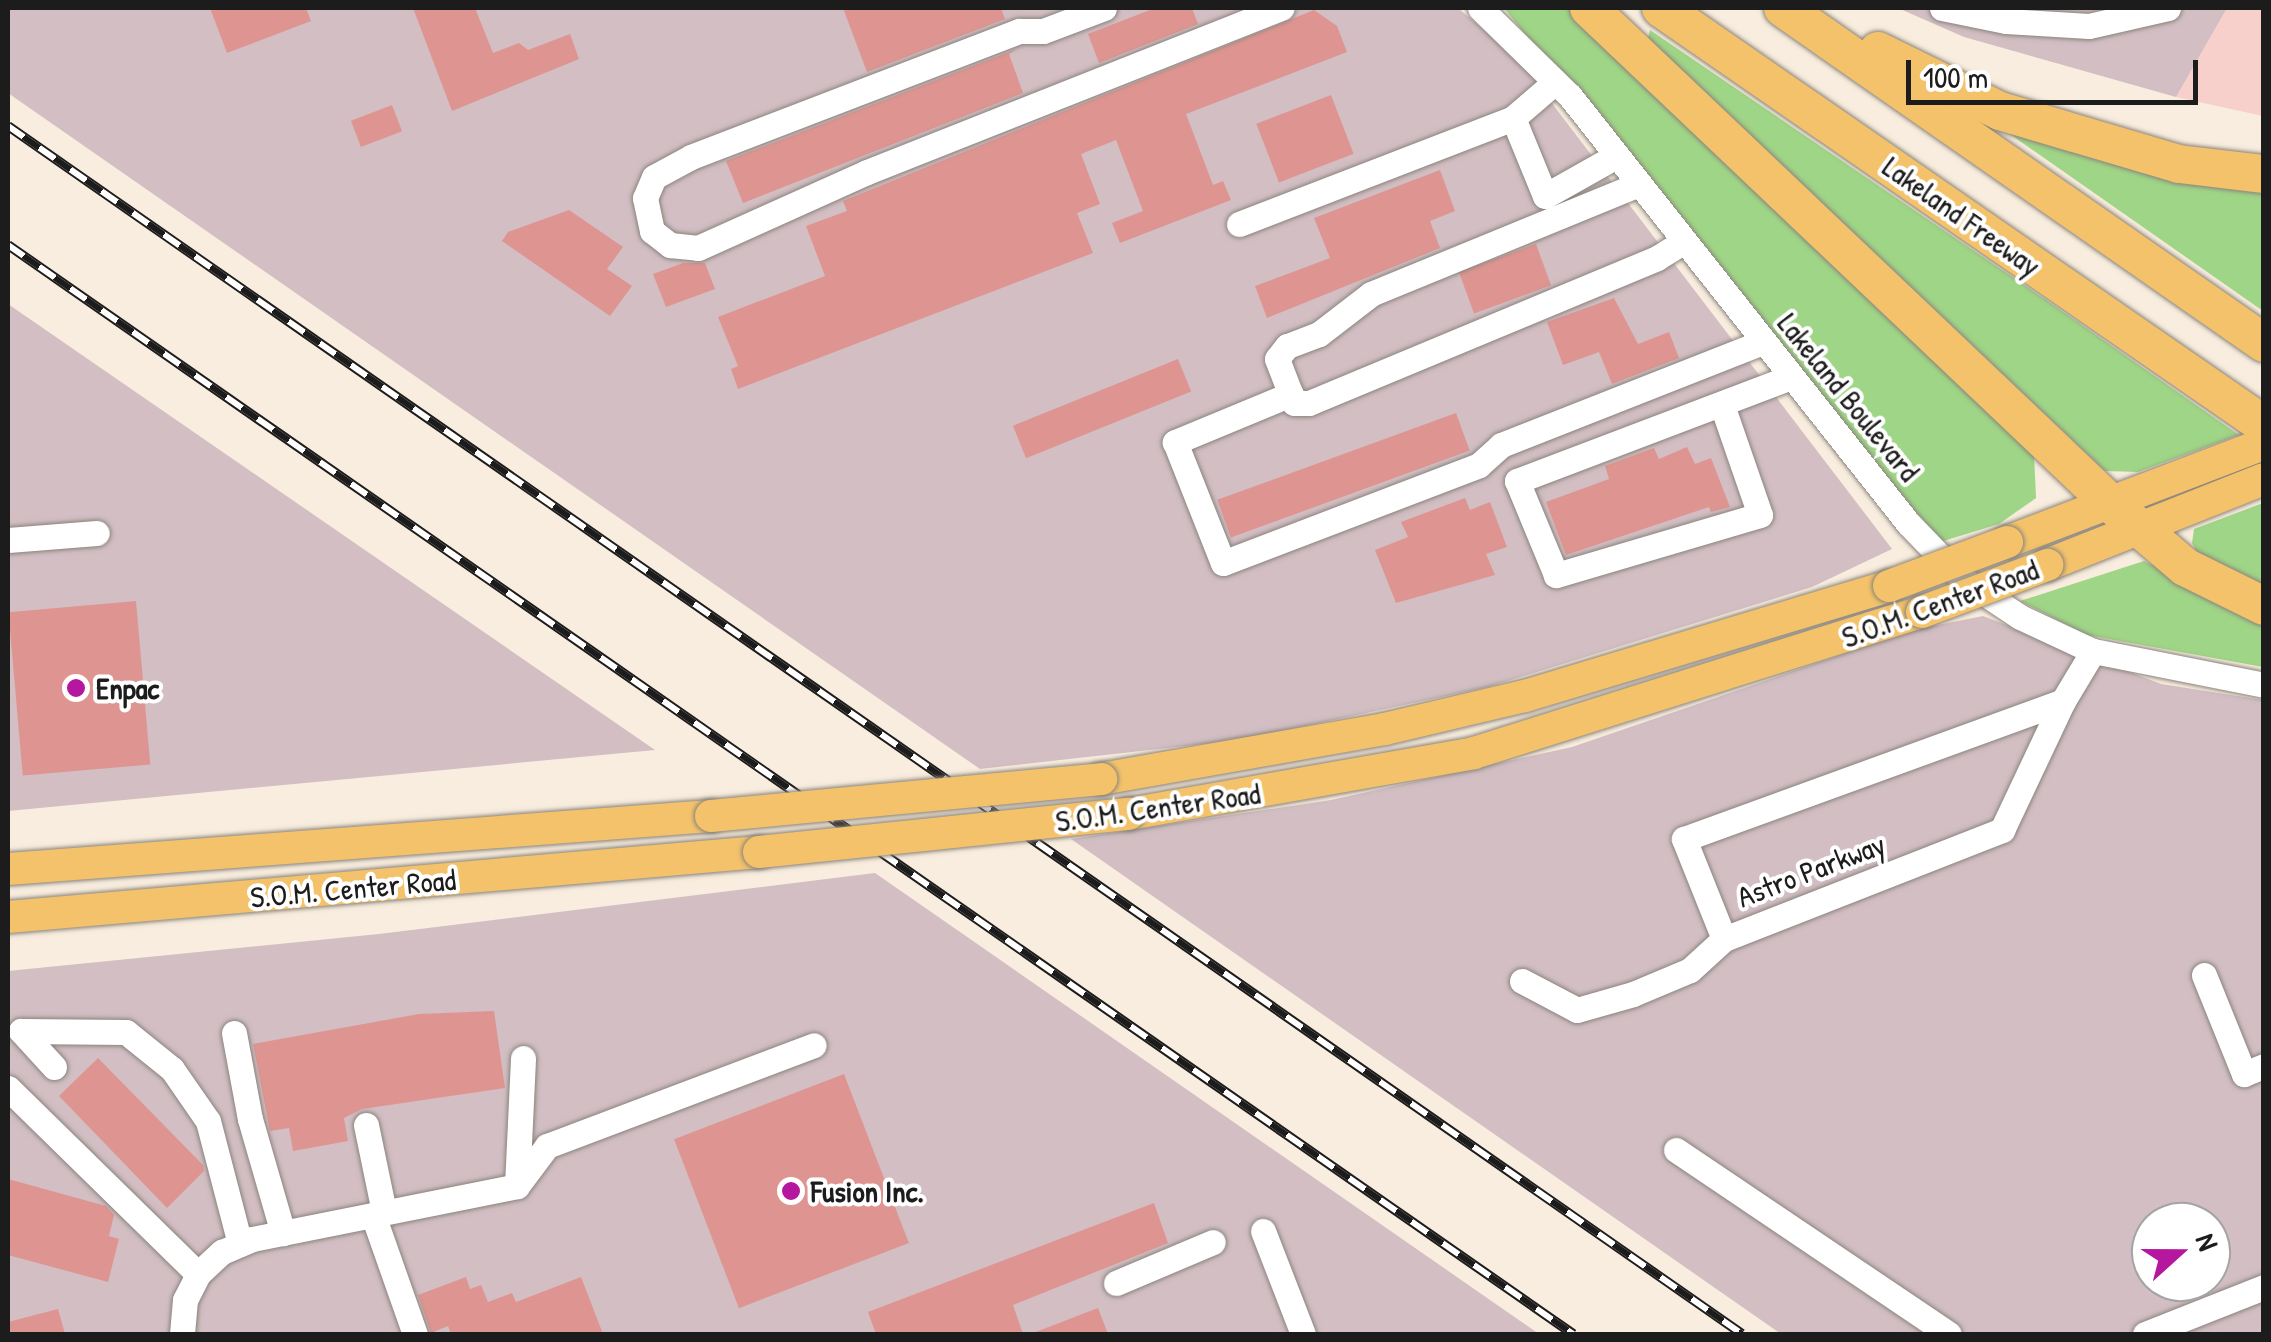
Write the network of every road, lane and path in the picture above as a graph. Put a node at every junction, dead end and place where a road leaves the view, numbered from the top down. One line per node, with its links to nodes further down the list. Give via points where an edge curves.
1 (1104, 8): 2 (street, via 1043,32 1012,33 691,157 654,176 646,198 652,231 670,245 698,248 867,172)
2 (1282, 8)
3 (1480, 8): 10 (street, Lakeland Boulevard)
4 (1589, 8): 25 (highway)
5 (1661, 8): 22 (highway, Lakeland Freeway)
6 (1783, 8): 18 (highway)
7 (1791, 8): 13 (highway, via 2000,111 2179,164)
8 (1942, 8): 9 (street, via 2006,21 2089,26)
9 (2168, 8)
10 (1556, 82): 11 (street); 12 (street, Lakeland Boulevard)
11 (1513, 118): 12 (street, via 1545,196); 15 (street)
12 (1616, 156): 14 (street, Lakeland Boulevard)
13 (2264, 174)
14 (1638, 184): 16 (street, Lakeland Boulevard); 20 (street, via 1372,294 1318,334 1280,351)
15 (1239, 224)
16 (1684, 241): 17 (street, Lakeland Boulevard); 20 (street, via 1309,403 1294,403)
17 (1763, 342): 19 (street, Lakeland Boulevard); 20 (street, via 1501,445 1479,465 1223,564 1175,442)
18 (2264, 343)
19 (1791, 376): 21 (street); 30 (street, Lakeland Boulevard, via 1960,577 2020,617)
20 (1291, 394)
21 (1723, 408): 21 (street, via 1517,480 1556,575 1760,515)
22 (2264, 425)
23 (2264, 444): 25 (main road, S.O.M. Center Road)
24 (2264, 479): 26 (main road, S.O.M. Center Road)
25 (2109, 502): 26 (highway); 33 (main road, S.O.M. Center Road, bridge, via 1889,586 1526,696 1385,729 1100,780)
26 (2140, 528): 29 (highway, via 2184,567); 34 (main road, S.O.M. Center Road, bridge, via 1922,612 1474,752 1129,814)
27 (97, 532): 28 (street)
28 (8, 540)
29 (2264, 606)
30 (2093, 652): 31 (street, Lakeland Boulevard); 32 (street, Astro Parkway)
31 (2264, 685)
32 (2063, 700): 35 (street, Astro Parkway, via 2002,830); 35 (street, via 1684,839)
33 (8, 869)
34 (8, 918)
35 (1724, 939): 37 (street, Astro Parkway, via 1690,970 1577,1010)
36 (2204, 974): 41 (street, via 2244,1074)
37 (1522, 981)
38 (234, 1033): 49 (street, via 250,1119)
39 (814, 1045): 46 (street, via 547,1146)
40 (523, 1058): 46 (street)
41 (2264, 1066)
42 (54, 1067): 51 (street, via 21,1031 126,1032 172,1070 208,1122)
43 (8, 1088): 52 (street)
44 (366, 1125): 47 (street)
45 (1676, 1150): 58 (street)
46 (517, 1186): 47 (street)
47 (378, 1214): 49 (street); 56 (street)
48 (1263, 1231): 57 (street)
49 (284, 1232): 51 (street)
50 (1213, 1242): 53 (street)
51 (240, 1244): 52 (street)
52 (198, 1274): 55 (street, via 185,1300)
53 (1116, 1283)
54 (2264, 1287): 59 (street)
55 (182, 1334)
56 (416, 1334)
57 (1303, 1334)
58 (1949, 1334)
59 (2145, 1334)

